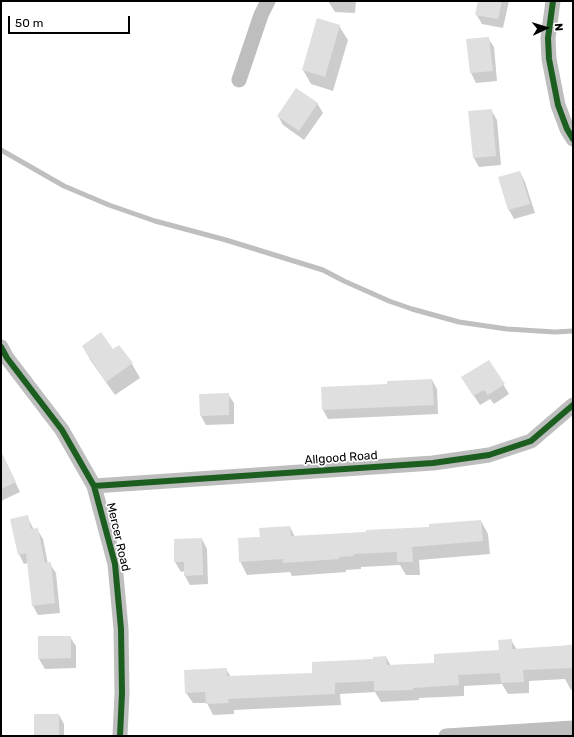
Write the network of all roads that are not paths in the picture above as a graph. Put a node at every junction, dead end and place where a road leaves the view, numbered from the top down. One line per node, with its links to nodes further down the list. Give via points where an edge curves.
1 (268, 1): 3 (street, via 261,14)
2 (553, 1): 4 (street, via 548,38 549,59 558,105)
3 (239, 80)
4 (573, 138)
5 (3, 356): 7 (street, Mercer Road, via 62,430)
6 (573, 405): 7 (street, Allgood Road, via 530,440 489,455 433,463)
7 (94, 486): 9 (street, Mercer Road, via 115,564 122,657)
8 (573, 728): 10 (street)
9 (120, 736)
10 (446, 736)

